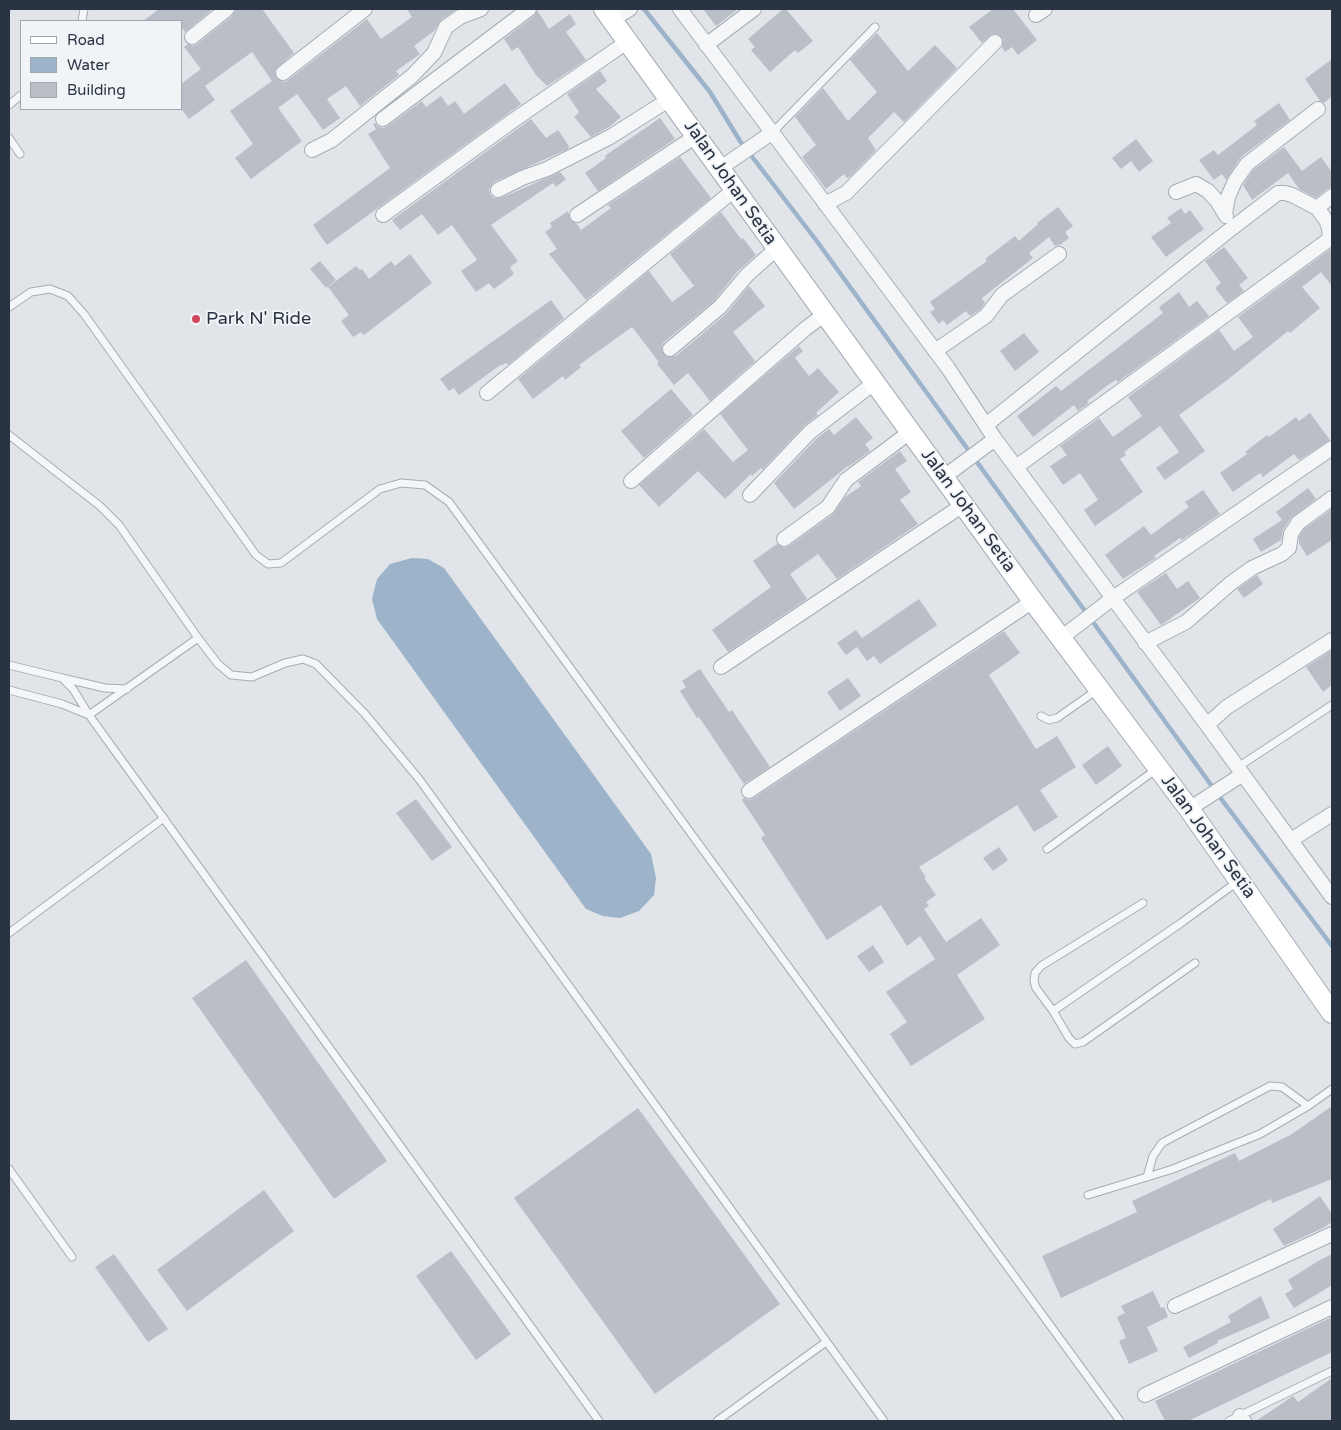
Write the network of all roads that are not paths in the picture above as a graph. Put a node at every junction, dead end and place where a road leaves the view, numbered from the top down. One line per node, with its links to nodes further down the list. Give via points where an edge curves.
1 (228, 9): 9 (street)
2 (365, 9): 13 (street)
3 (481, 9): 22 (street, via 446,27 434,53 412,76 332,140)
4 (529, 9): 18 (street)
5 (680, 9): 12 (street)
6 (754, 9): 12 (street)
7 (618, 12): 10 (main road, Jalan Johan Setia)
8 (875, 27): 19 (lane)
9 (192, 37)
10 (627, 42): 15 (main road, Jalan Johan Setia); 32 (street)
11 (996, 42): 29 (street, via 846,193)
12 (706, 45): 19 (street)
13 (283, 72)
14 (20, 96): 16 (lane)
15 (670, 99): 20 (main road, Jalan Johan Setia); 25 (street, via 610,137)
16 (9, 105)
17 (1318, 109): 31 (street, via 1247,164 1235,181)
18 (383, 119)
19 (769, 135): 24 (street); 29 (street)
20 (696, 136): 24 (main road, Jalan Johan Setia); 33 (street)
21 (9, 138): 23 (lane)
22 (312, 150)
23 (20, 154)
24 (727, 165): 26 (main road, Jalan Johan Setia)
25 (498, 190)
26 (734, 190): 35 (main road, Jalan Johan Setia); 42 (street)
27 (1176, 192): 31 (street, via 1196,184 1208,191)
28 (1332, 196): 30 (street)
29 (825, 204): 40 (street)
30 (1317, 208): 34 (street, via 1292,195 1278,193); 48 (street, via 1329,228 1330,238 1327,241)
31 (1225, 214): 34 (street)
32 (383, 215)
33 (577, 215)
34 (1227, 232): 43 (street)
35 (776, 249): 38 (main road, Jalan Johan Setia); 39 (street, via 747,275 720,307)
36 (1059, 254): 40 (street, via 1002,295 986,316)
37 (9, 307): 102 (lane, via 31,292 50,289 68,296 256,555 268,564 281,563 380,489 401,483 425,485 449,502)
38 (821, 317): 41 (main road, Jalan Johan Setia); 50 (street)
39 (670, 349)
40 (935, 351): 43 (street)
41 (872, 385): 45 (main road, Jalan Johan Setia); 51 (street, via 810,432)
42 (487, 393)
43 (986, 425): 46 (street)
44 (9, 435): 57 (lane, via 100,506 118,525)
45 (903, 437): 49 (main road, Jalan Johan Setia); 54 (street, via 846,480 828,507)
46 (991, 443): 48 (street); 49 (street)
47 (1332, 448): 56 (street)
48 (1016, 467): 56 (street)
49 (944, 477): 53 (main road, Jalan Johan Setia)
50 (630, 481)
51 (750, 494)
52 (1332, 498): 60 (street, via 1298,523 1291,534 1289,548 1282,554 1252,568 1186,622)
53 (955, 510): 55 (main road, Jalan Johan Setia); 62 (street)
54 (784, 539)
55 (1033, 601): 58 (main road, Jalan Johan Setia); 73 (street)
56 (1108, 601): 58 (street); 60 (street)
57 (198, 638): 64 (lane); 95 (lane, via 231,675 252,677 303,659 316,664 366,714 419,779)
58 (1061, 638): 65 (main road, Jalan Johan Setia)
59 (1332, 640): 70 (street, via 1227,707)
60 (1146, 643): 70 (street)
61 (9, 665): 63 (lane)
62 (721, 667)
63 (62, 678): 64 (lane, via 105,688); 68 (lane)
64 (127, 689): 68 (lane)
65 (1099, 689): 69 (lane, via 1057,718 1049,720); 71 (main road, Jalan Johan Setia)
66 (9, 690): 68 (lane, via 62,704)
67 (1332, 705): 72 (lane)
68 (89, 716): 76 (lane)
69 (1042, 716)
70 (1208, 725): 72 (street)
71 (1158, 768): 74 (main road, Jalan Johan Setia); 78 (lane)
72 (1238, 774): 74 (street); 77 (street)
73 (749, 791)
74 (1196, 805): 79 (main road, Jalan Johan Setia)
75 (1332, 814): 77 (street)
76 (164, 818): 82 (lane); 99 (lane)
77 (1291, 840): 80 (street)
78 (1047, 849)
79 (1240, 880): 84 (lane); 85 (main road, Jalan Johan Setia)
80 (1332, 897)
81 (1144, 903): 84 (lane, via 1041,966 1034,981)
82 (9, 933)
83 (1195, 963): 84 (lane, via 1083,1042 1075,1044 1069,1038)
84 (1053, 1011)
85 (1332, 1013)
86 (1332, 1089): 87 (lane)
87 (1308, 1106): 89 (lane, via 1260,1134); 89 (lane, via 1282,1087 1270,1086 1162,1143 1153,1156)
88 (9, 1169): 92 (lane)
89 (1148, 1177): 90 (lane)
90 (1088, 1195)
91 (1332, 1234): 93 (street)
92 (72, 1257)
93 (1175, 1306)
94 (1332, 1307): 97 (street)
95 (826, 1342): 100 (lane); 101 (lane)
96 (1332, 1372): 98 (lane)
97 (1145, 1395)
98 (1238, 1420)
99 (599, 1421)
100 (717, 1421)
101 (884, 1421)
102 (1120, 1421)

